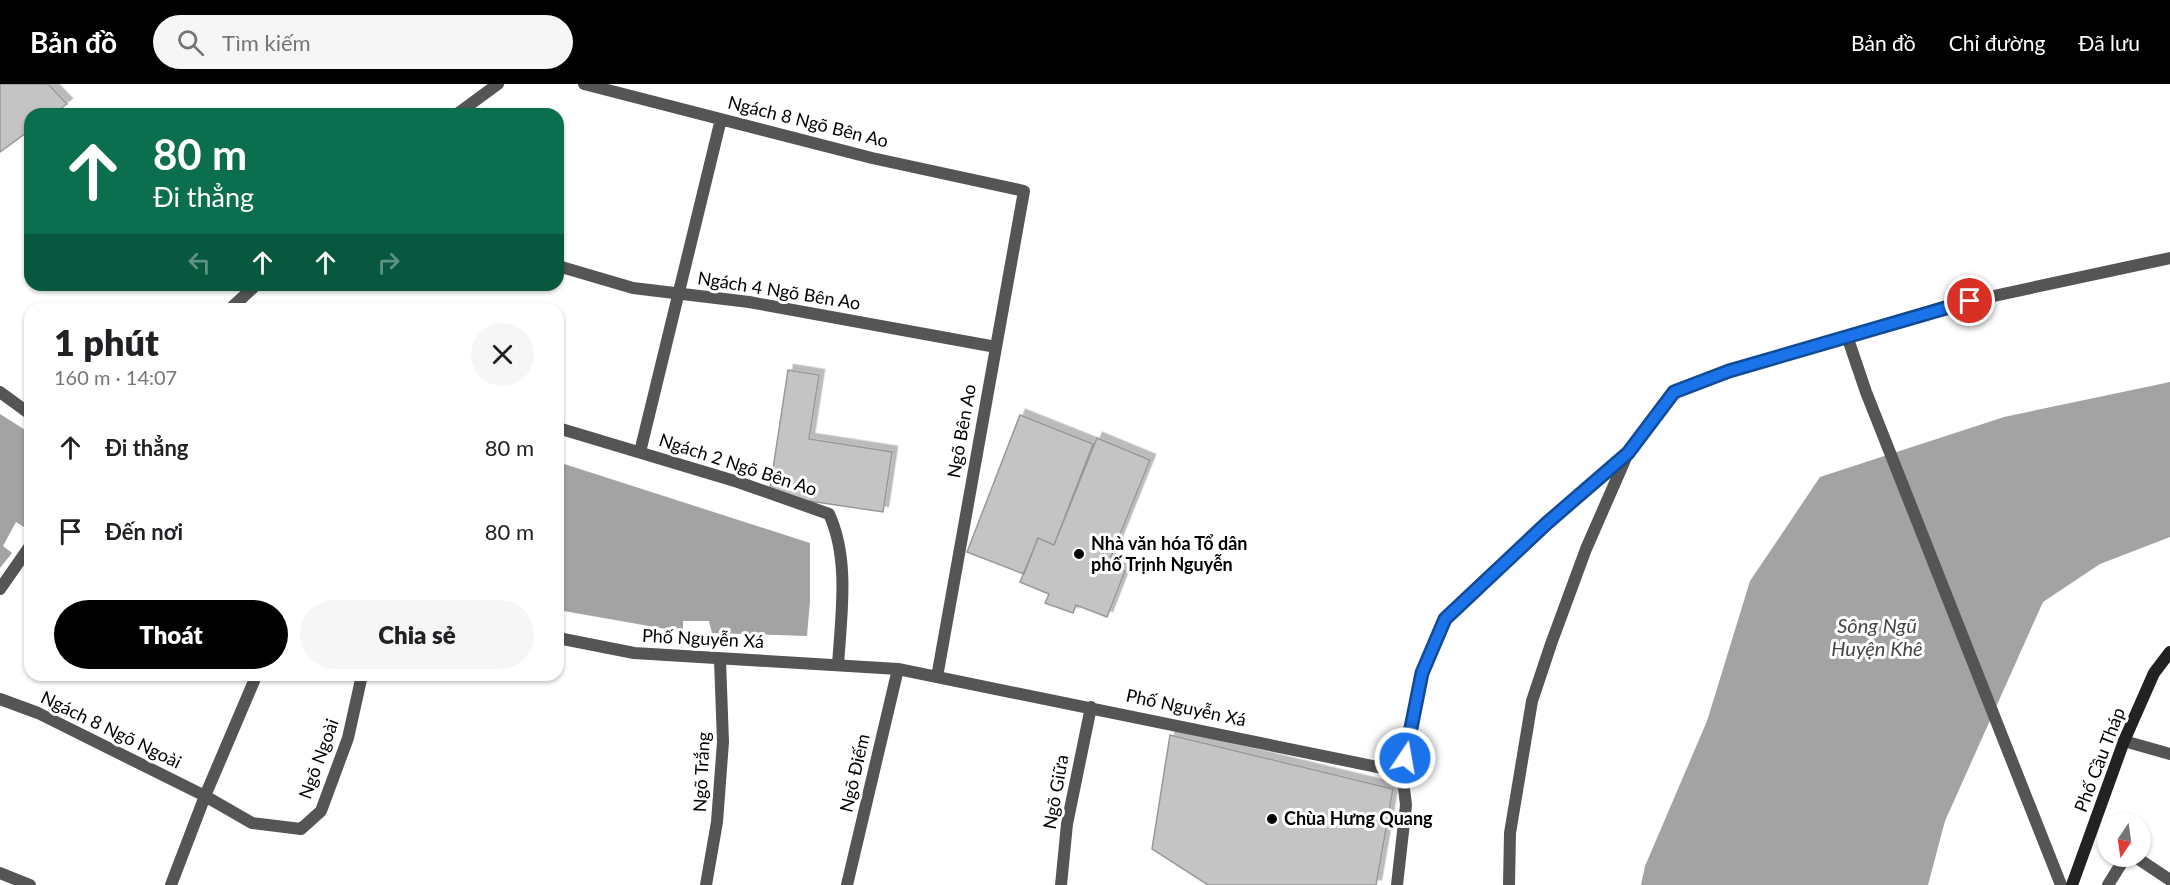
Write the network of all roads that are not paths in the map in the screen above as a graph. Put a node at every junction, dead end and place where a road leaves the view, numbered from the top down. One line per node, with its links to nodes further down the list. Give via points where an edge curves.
1 (498, 84): 3 (street)
2 (584, 84): 4 (street, Ngách 8 Ngõ Bên Ao)
3 (466, 108)
4 (721, 119): 5 (street, Ngách 8 Ngõ Bên Ao); 9 (street)
5 (1024, 191): 12 (street, Ngõ Bên Ao)
6 (2170, 258): 11 (street, via 1947,306)
7 (564, 268): 9 (street, Ngách 4 Ngõ Bên Ao, via 633,288)
8 (249, 291): 10 (street)
9 (678, 293): 12 (street, Ngách 4 Ngõ Bên Ao, via 749,302); 16 (street)
10 (236, 303)
11 (1847, 336): 17 (street, via 1729,371 1674,392); 45 (street)
12 (996, 347): 25 (street, Ngõ Bên Ao)
13 (0, 392): 14 (street)
14 (24, 410)
15 (564, 430): 16 (street, Ngách 2 Ngõ Bên Ao)
16 (640, 452): 23 (street, Ngách 2 Ngõ Bên Ao, via 829,514 837,531 842,589)
17 (1628, 453): 32 (street, via 1445,619 1422,673); 44 (street, via 1586,549 1532,701 1510,833)
18 (24, 555): 19 (street)
19 (0, 589)
20 (564, 640): 22 (street, Phố Nguyễn Xá, via 634,653)
21 (2170, 652): 30 (main road, Phố Cầu Tháp, via 2154,673)
22 (720, 660): 23 (street, Phố Nguyễn Xá); 40 (street, Ngõ Trắng, via 723,742 717,822)
23 (838, 665): 24 (street, Phố Nguyễn Xá)
24 (898, 669): 25 (street, Phố Nguyễn Xá); 41 (street, Ngõ Điếm)
25 (937, 677): 29 (street, Phố Nguyễn Xá)
26 (254, 681): 33 (street)
27 (361, 681): 33 (street, Ngõ Ngoài, via 348,738 321,812 301,829 252,823)
28 (0, 699): 33 (street, Ngách 8 Ngõ Ngoài, via 38,713)
29 (1091, 707): 32 (street, Phố Nguyễn Xá); 42 (street, Ngõ Giữa, via 1067,824)
30 (2124, 741): 31 (street); 46 (main road, Phố Cầu Tháp)
31 (2170, 754)
32 (1402, 772): 43 (street, via 1406,805)
33 (205, 796): 39 (street)
34 (2119, 867): 47 (street)
35 (2150, 867): 37 (street)
36 (0, 873): 38 (street)
37 (2170, 880)
38 (30, 885)
39 (171, 885)
40 (706, 885)
41 (847, 885)
42 (1061, 885)
43 (1397, 885)
44 (1509, 885)
45 (2061, 885)
46 (2072, 885)
47 (2108, 885)

